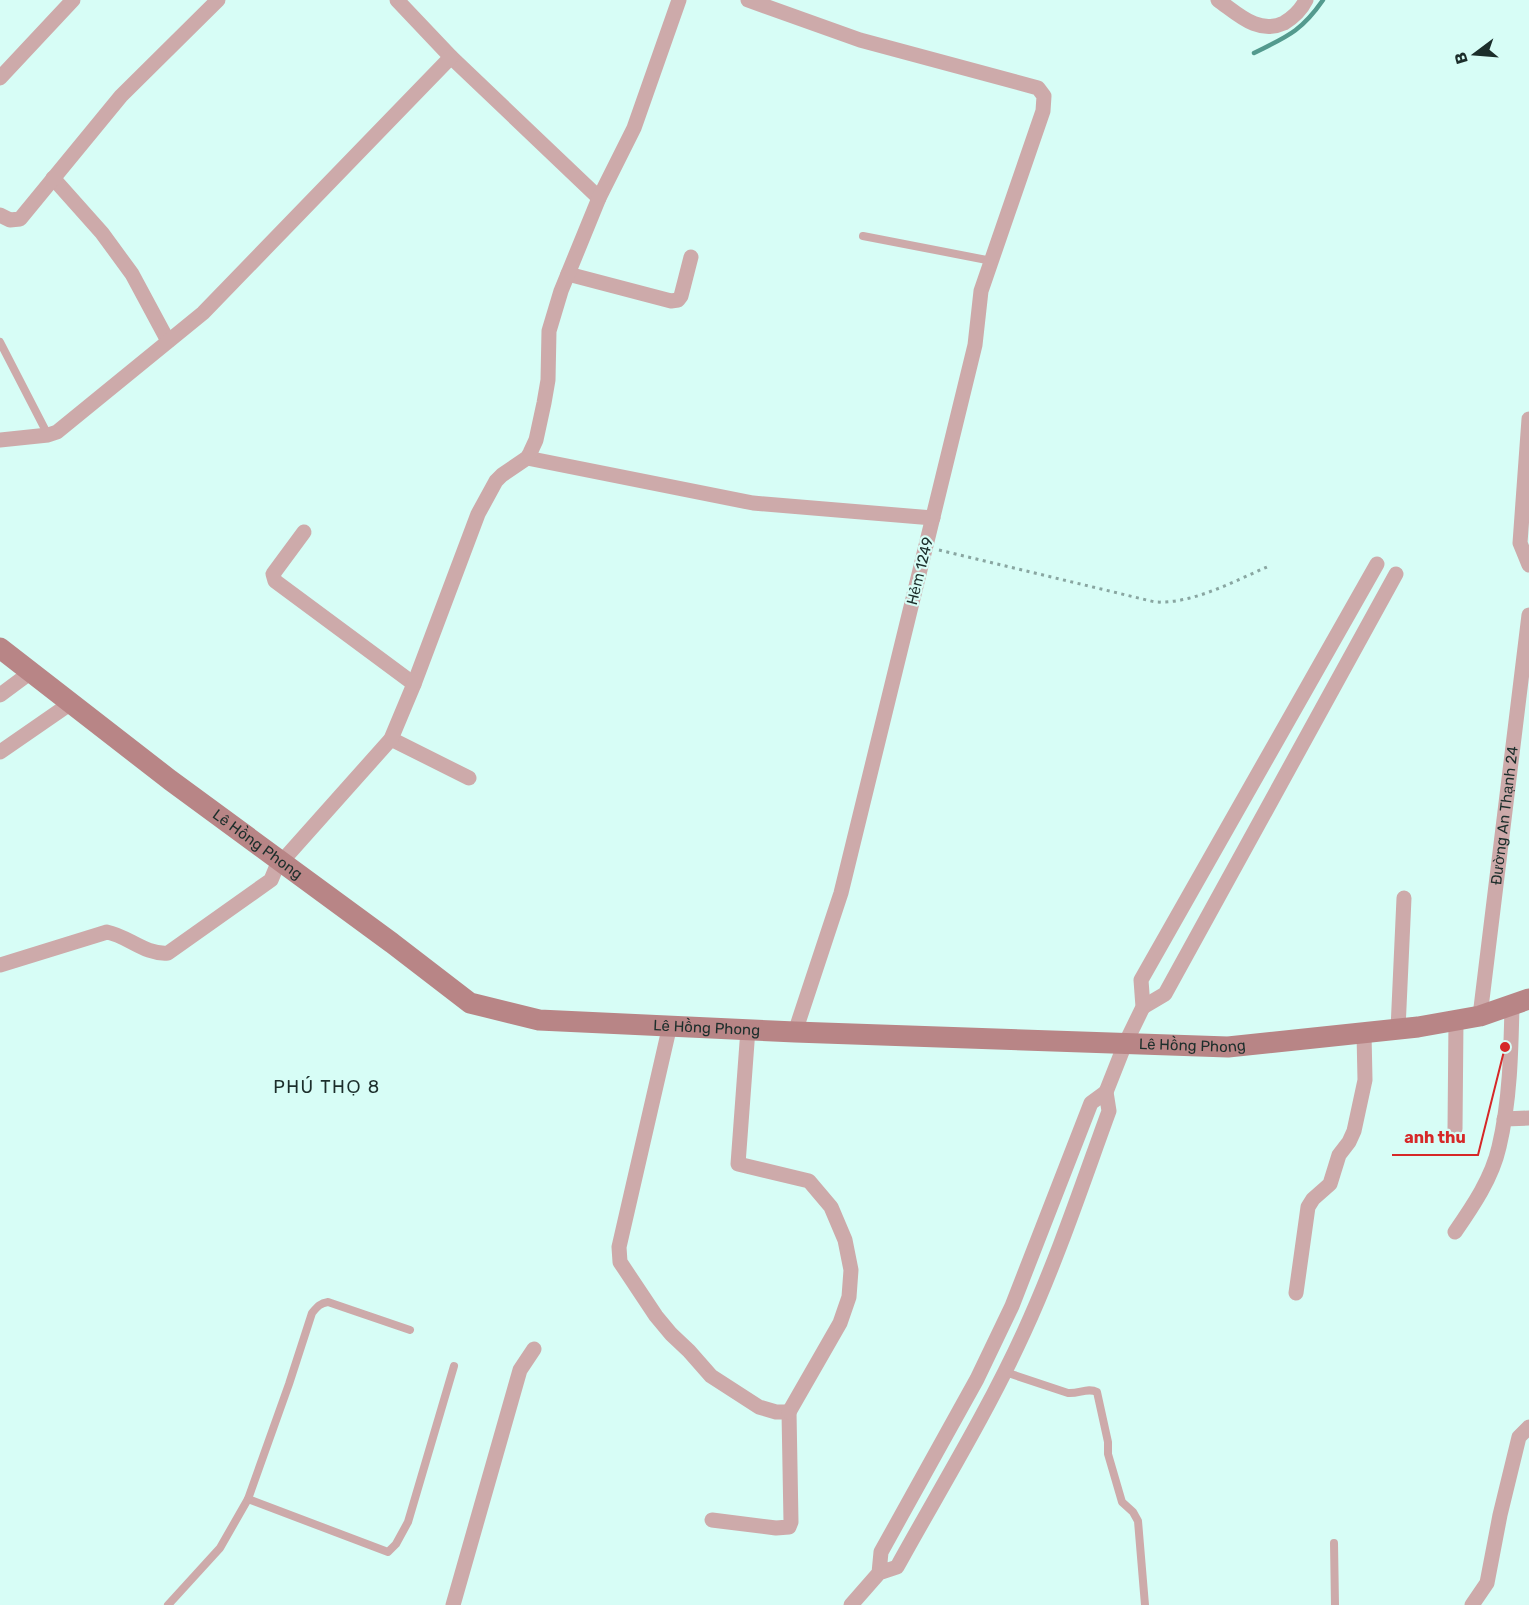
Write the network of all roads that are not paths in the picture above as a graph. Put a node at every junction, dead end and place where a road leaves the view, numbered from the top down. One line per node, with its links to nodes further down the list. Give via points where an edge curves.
1 (73, 0): 9 (street)
2 (218, 0): 10 (street, via 121,96)
3 (397, 0): 8 (street)
4 (679, 0): 11 (street, via 634,128)
5 (748, 0): 15 (street, Hẻm 1249, via 860,40 1038,88 1044,96 1043,111)
6 (1218, 0): 7 (street, via 1264,28 1291,19)
7 (1306, 0)
8 (451, 57): 11 (street); 17 (street, via 203,312)
9 (0, 78)
10 (53, 178): 12 (street, via 20,219); 17 (street, via 132,274)
11 (599, 198): 16 (street)
12 (0, 215)
13 (863, 236): 15 (lane)
14 (691, 257): 16 (street, via 681,296 671,301)
15 (992, 261): 23 (street, Hẻm 1249, via 981,291 975,345)
16 (568, 274): 22 (street, via 549,331 548,380 536,440)
17 (168, 341): 20 (street, via 57,432)
18 (0, 342): 20 (lane)
19 (1529, 419): 26 (street, via 1520,543)
20 (48, 435): 21 (street)
21 (0, 440)
22 (527, 458): 23 (street, via 753,503); 31 (street, via 496,481 478,514)
23 (933, 518): 49 (street, Hẻm 1249, via 841,893)
24 (304, 532): 31 (street, via 273,574 275,581)
25 (1377, 564): 36 (street)
26 (1529, 564)
27 (1396, 574): 37 (street)
28 (1529, 615): 44 (street, Đường An Thạnh 24)
29 (0, 648): 30 (street, Lê Hồng Phong)
30 (31, 672): 32 (street); 33 (street, Lê Hồng Phong)
31 (414, 684): 34 (street)
32 (0, 696)
33 (71, 703): 35 (street); 39 (street, Lê Hồng Phong)
34 (391, 739): 38 (street); 39 (street)
35 (0, 752)
36 (1268, 757): 37 (street); 43 (street, via 1141,980)
37 (1290, 767): 43 (street, via 1166,994)
38 (469, 778)
39 (283, 862): 41 (street, via 271,880 168,953 152,952 106,932); 46 (street, Lê Hồng Phong, via 470,1003 539,1020)
40 (1404, 898): 48 (street)
41 (0, 965)
42 (1520, 1002): 44 (street, Lê Hồng Phong); 53 (street, via 1511,1037)
43 (1143, 1007): 51 (street)
44 (1480, 1016): 45 (street, Lê Hồng Phong)
45 (1456, 1020): 48 (street, Lê Hồng Phong); 55 (street)
46 (670, 1025): 47 (street, Lê Hồng Phong); 63 (street, via 619,1247 620,1262 670,1335 711,1376 759,1407)
47 (748, 1029): 49 (street, Lê Hồng Phong); 63 (street, via 738,1164 808,1181 831,1207 845,1240 851,1270 849,1297 840,1323)
48 (1398, 1029): 50 (street, Lê Hồng Phong)
49 (795, 1032): 51 (street, Lê Hồng Phong)
50 (1364, 1034): 51 (street, Lê Hồng Phong, via 1228,1047); 57 (street, via 1365,1080 1354,1131 1339,1155 1330,1184 1308,1207)
51 (1125, 1044): 52 (street)
52 (1106, 1092): 60 (street, via 1091,1103 1016,1296); 62 (street, via 1109,1111 1054,1258)
53 (1504, 1119): 54 (street); 56 (street, via 1499,1148 1479,1196)
54 (1529, 1119)
55 (1455, 1129)
56 (1455, 1232)
57 (1296, 1293)
58 (410, 1330): 65 (lane, via 328,1302 317,1306)
59 (534, 1349): 70 (street, via 520,1370)
60 (984, 1364): 62 (street); 68 (street, via 881,1552)
61 (454, 1366): 65 (lane, via 408,1522 388,1552)
62 (1005, 1372): 68 (street, via 897,1567); 72 (lane, via 1071,1393 1097,1392 1108,1454 1122,1502 1138,1521)
63 (789, 1412): 66 (street, via 789,1527)
64 (1529, 1427): 74 (street, via 1519,1437 1487,1583)
65 (248, 1499): 69 (lane, via 220,1548)
66 (712, 1520)
67 (1334, 1543): 73 (lane)
68 (879, 1573): 71 (street)
69 (168, 1605)
70 (453, 1605)
71 (851, 1605)
72 (1145, 1605)
73 (1335, 1605)
74 (1472, 1605)

